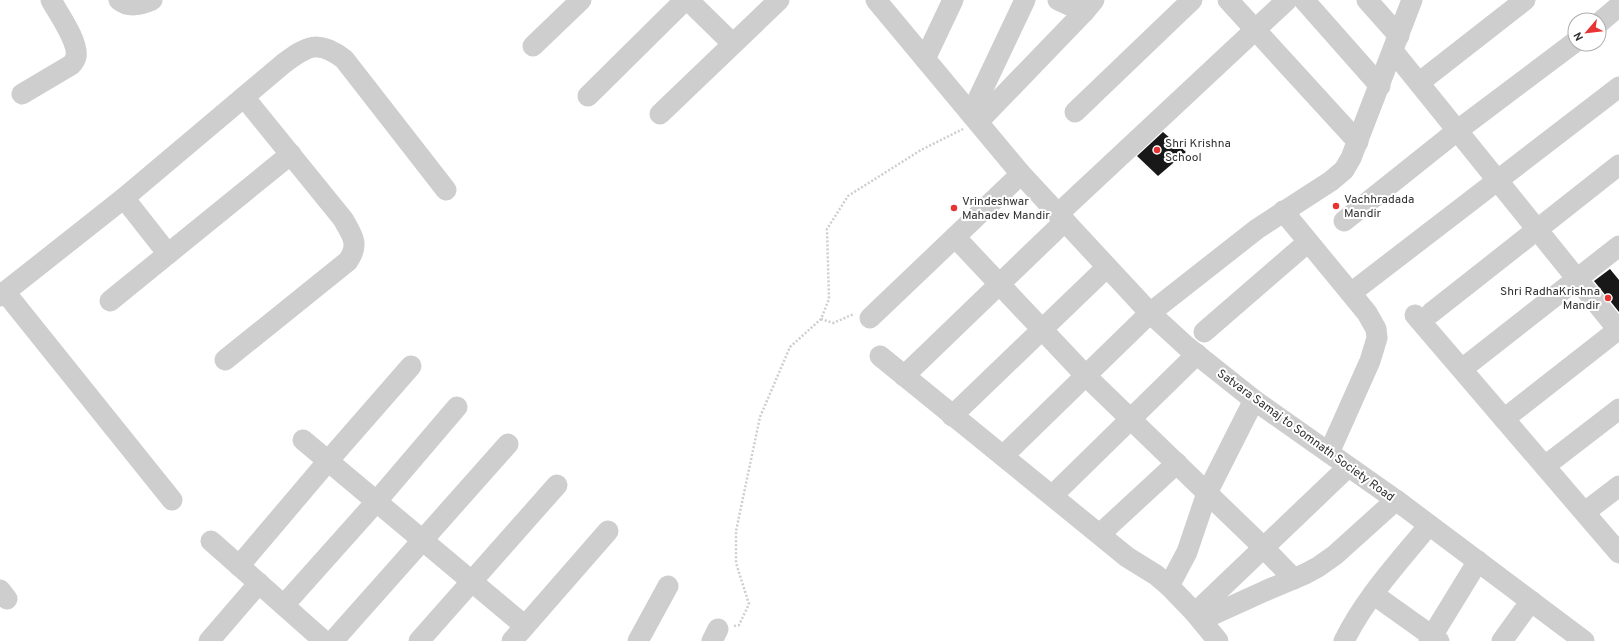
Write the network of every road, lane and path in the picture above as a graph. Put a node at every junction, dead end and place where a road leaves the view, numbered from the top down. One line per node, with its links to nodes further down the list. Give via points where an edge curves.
1 (51, 0): 32 (street, via 72,37 76,58 71,65)
2 (119, 0): 3 (street, via 125,5 134,6)
3 (152, 0)
4 (581, 0): 26 (street)
5 (685, 0): 33 (street)
6 (688, 0): 25 (street)
7 (779, 0): 25 (street)
8 (953, 0): 28 (street)
9 (1025, 0): 37 (street)
10 (1058, 0): 19 (street)
11 (1192, 0): 35 (street)
12 (1228, 0): 23 (street)
13 (1286, 0): 23 (street)
14 (1304, 0): 30 (street)
15 (1367, 0): 24 (street)
16 (1424, 0): 21 (street)
17 (1525, 0): 29 (street)
18 (880, 2): 28 (street, Satvara Samaj to Somnath Society Road)
19 (1089, 6): 37 (street)
20 (1619, 6): 22 (street)
21 (1410, 7): 24 (street)
22 (1607, 16)
23 (1255, 29): 39 (street); 47 (street)
24 (1396, 43): 29 (street); 30 (street)
25 (733, 44): 36 (street)
26 (533, 46)
27 (1567, 48): 38 (street)
28 (925, 58): 37 (street, Satvara Samaj to Somnath Society Road)
29 (1420, 82): 38 (street)
30 (1380, 86): 39 (street)
31 (1619, 87): 43 (street)
32 (22, 94)
33 (588, 96)
34 (244, 97): 40 (street); 44 (street, via 301,51 323,46 334,51 344,59); 45 (street)
35 (1075, 112)
36 (660, 114)
37 (975, 118): 42 (street, Satvara Samaj to Somnath Society Road); 61 (path, via 848,196 827,229 829,300)
38 (1458, 130): 43 (street); 48 (street)
39 (1358, 142): 46 (street, via 1344,170)
40 (291, 154): 53 (street); 68 (street, via 343,219 354,240 353,254 348,261)
41 (1619, 165): 49 (street)
42 (1021, 174): 47 (street, Satvara Samaj to Somnath Society Road); 50 (street)
43 (1498, 179): 49 (street); 57 (street)
44 (446, 190)
45 (124, 198): 53 (street); 58 (street)
46 (1283, 211): 51 (street); 60 (street)
47 (1062, 218): 54 (street, Satvara Samaj to Somnath Society Road); 56 (street)
48 (1344, 221)
49 (1538, 228): 55 (street); 70 (street, via 1423,314)
50 (955, 237): 56 (street); 62 (street)
51 (1308, 242): 57 (street); 65 (street)
52 (1619, 246): 55 (street)
53 (168, 254): 59 (street)
54 (1107, 267): 60 (street, Satvara Samaj to Somnath Society Road); 63 (street)
55 (1578, 278): 64 (street); 70 (street)
56 (1000, 284): 63 (street); 71 (street)
57 (1351, 293): 81 (street, via 1367,312 1376,329 1377,338 1370,361)
58 (2, 294): 91 (street)
59 (110, 301)
60 (1150, 313): 66 (street, Satvara Samaj to Somnath Society Road); 72 (street)
61 (821, 318): 62 (path, via 833,323 854,314); 114 (path, via 790,347 760,417 736,531 736,563 749,604 739,625)
62 (870, 318)
63 (1041, 329): 72 (street); 76 (street)
64 (1619, 329): 78 (street)
65 (1204, 332)
66 (1197, 354): 73 (street, Satvara Samaj to Somnath Society Road); 77 (street)
67 (880, 356): 71 (street)
68 (225, 360)
69 (411, 366): 83 (street)
70 (1462, 369): 78 (street)
71 (904, 376): 76 (street)
72 (1086, 376): 77 (street); 82 (street)
73 (1254, 400): 81 (street, Satvara Samaj to Somnath Society Road); 89 (street)
74 (457, 407): 93 (street)
75 (1619, 409): 85 (street)
76 (952, 416): 82 (street)
77 (1130, 419): 84 (street); 90 (street)
78 (1504, 419): 85 (street)
79 (303, 440): 83 (street)
80 (508, 444): 98 (street)
81 (1329, 453): 86 (street, Satvara Samaj to Somnath Society Road)
82 (1003, 456): 90 (street)
83 (328, 461): 93 (street); 103 (street)
84 (1177, 464): 89 (street); 97 (street)
85 (1545, 466): 94 (street)
86 (1348, 467): 92 (street, Satvara Samaj to Somnath Society Road); 100 (street)
87 (557, 485): 105 (street)
88 (1619, 486): 94 (street)
89 (1207, 493): 100 (street); 108 (street, via 1187,552)
90 (1052, 495): 97 (street)
91 (172, 500)
92 (1396, 500): 95 (street, Satvara Samaj to Somnath Society Road); 104 (street, via 1335,555)
93 (376, 502): 98 (street); 111 (street)
94 (1585, 512): 101 (street)
95 (1429, 525): 102 (street, Satvara Samaj to Somnath Society Road); 109 (street)
96 (608, 531): 115 (street)
97 (1100, 534): 108 (street)
98 (422, 540): 105 (street); 120 (street)
99 (211, 541): 103 (street)
100 (1264, 547): 104 (street); 112 (street)
101 (1619, 553)
102 (1478, 562): 110 (street, Satvara Samaj to Somnath Society Road); 116 (street)
103 (239, 566): 106 (street)
104 (1294, 579): 112 (street)
105 (472, 582): 115 (street); 121 (street)
106 (259, 583): 111 (street); 118 (street)
107 (668, 586): 122 (street)
108 (1169, 586): 112 (street)
109 (1373, 594): 116 (street); 117 (street)
110 (1531, 602): 124 (street); 125 (street, Satvara Samaj to Somnath Society Road)
111 (284, 605): 113 (street)
112 (1198, 617): 123 (street)
113 (302, 634): 119 (street)
114 (715, 635)
115 (516, 637)
116 (1434, 639)
117 (1347, 640)
118 (209, 641)
119 (324, 641)
120 (333, 641)
121 (419, 641)
122 (638, 641)
123 (1218, 641)
124 (1502, 641)
125 (1584, 641)

